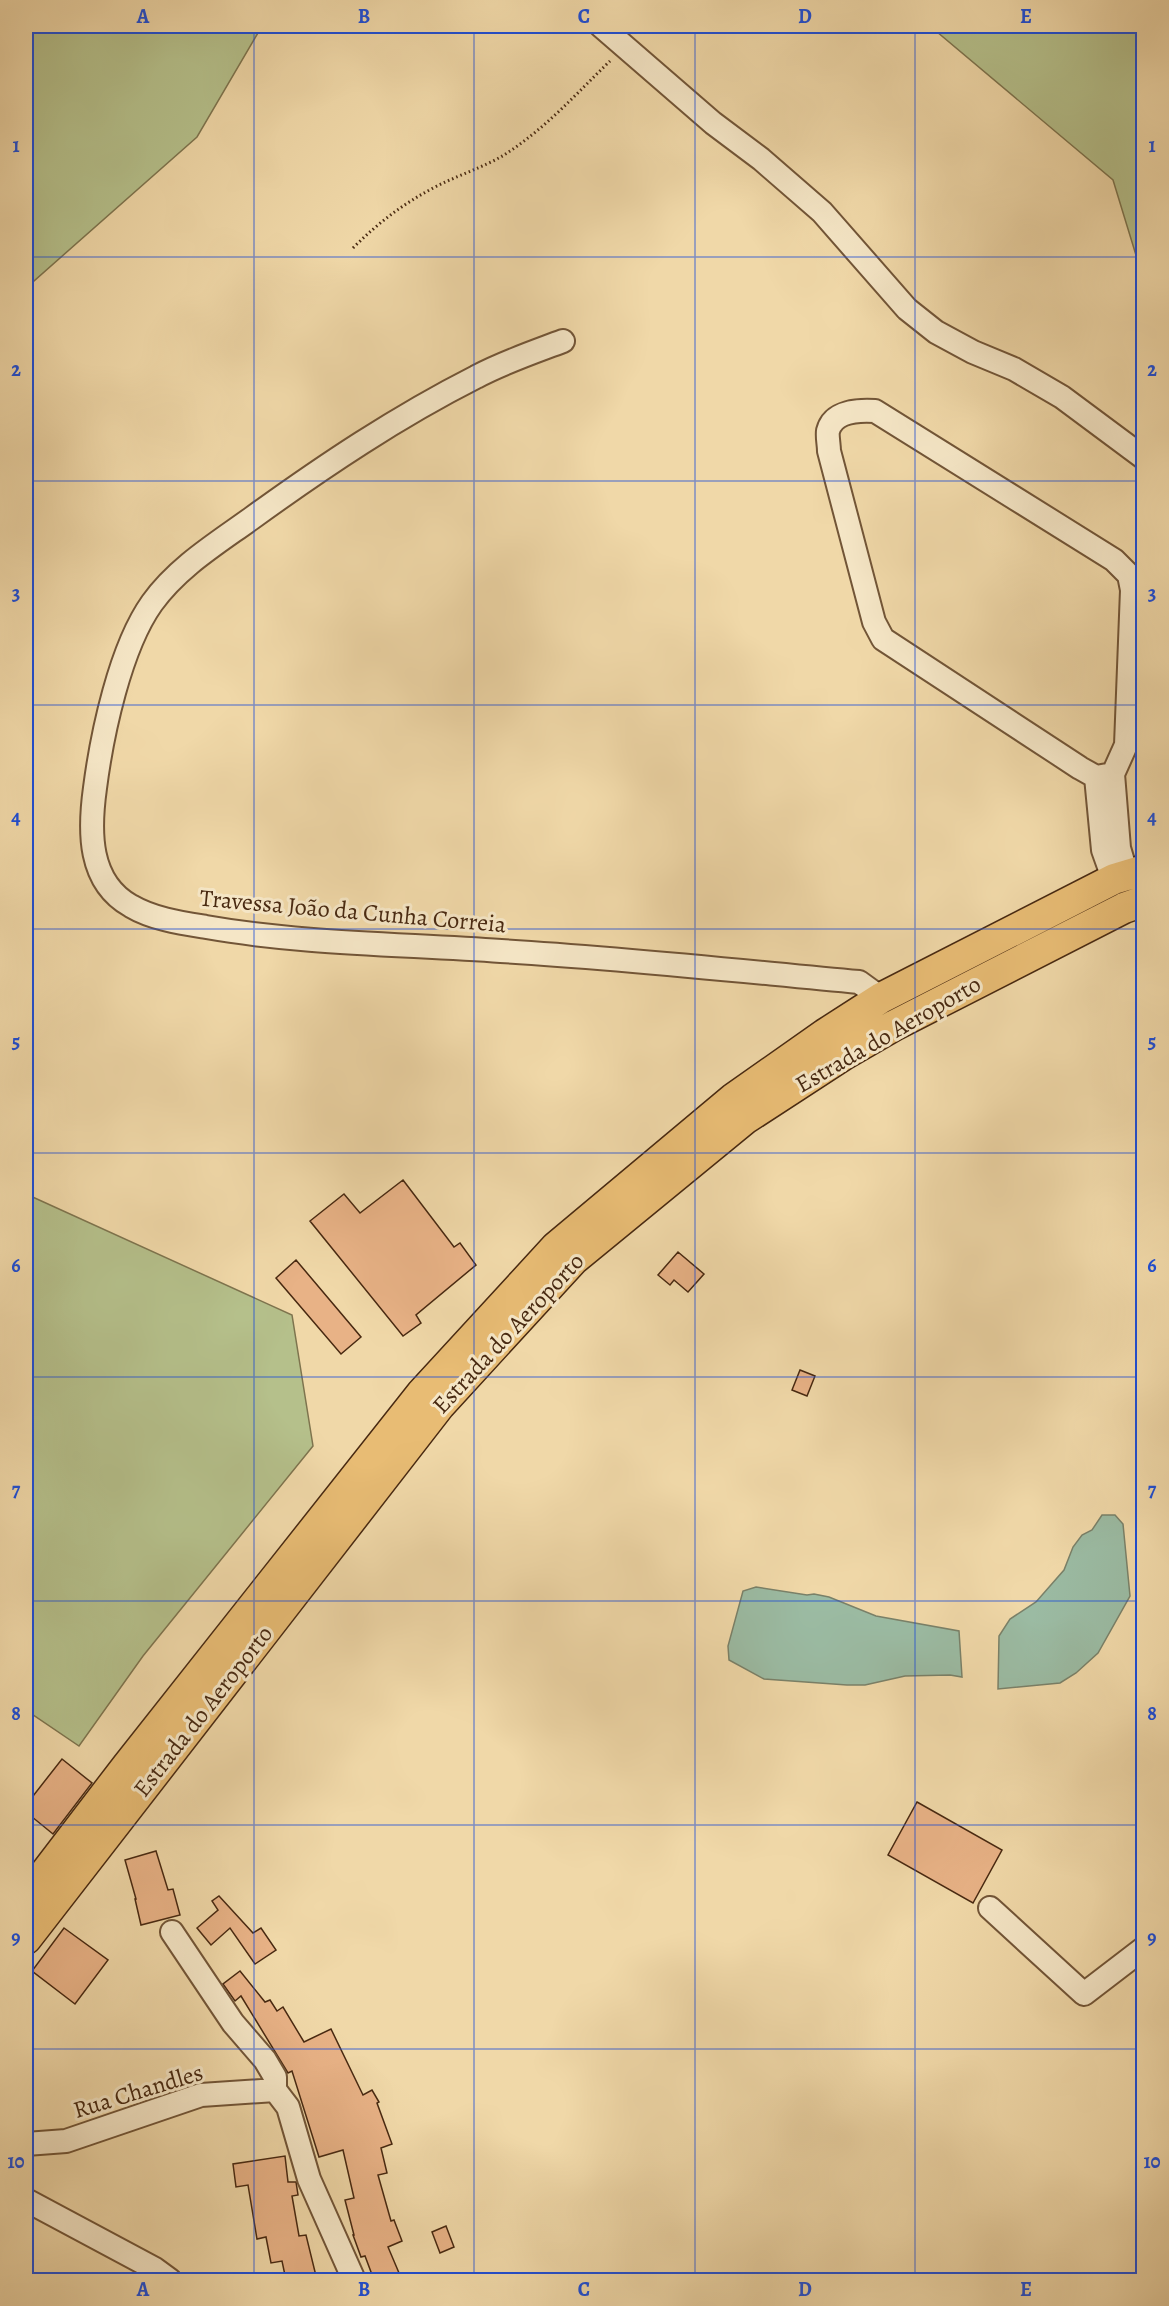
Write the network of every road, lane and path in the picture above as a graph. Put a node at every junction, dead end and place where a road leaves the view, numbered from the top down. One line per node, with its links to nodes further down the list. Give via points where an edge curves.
1 (602, 26): 2 (street)
2 (625, 47): 3 (path, via 529,138 409,202 381,220); 5 (street, via 822,212 907,309 936,332 1062,397)
3 (353, 248)
4 (563, 341): 9 (street, Travessa João da Cunha Correia, via 479,375 332,460 189,563 152,603 128,648 101,748 91,835 100,875 111,891 130,906 158,917 235,932 539,953 859,982)
5 (1143, 458)
6 (1105, 775): 6 (street, via 1126,745 1132,590 1129,575 1114,560 875,411 855,410 837,417 828,429 829,451 874,622 884,639 1080,768); 7 (street)
7 (1128, 875): 9 (main road, Estrada do Aeroporto)
8 (1143, 901): 13 (main road, Estrada do Aeroporto, via 1113,913 845,1054 745,1119 573,1260 440,1405)
9 (881, 998): 10 (main road, Estrada do Aeroporto, via 734,1098 556,1247 421,1394)
10 (26, 1898)
11 (990, 1908): 14 (street, via 1084,1994)
12 (172, 1932): 15 (street, via 233,2023 265,2060 275,2077)
13 (26, 1939)
14 (1143, 1948)
15 (275, 2090): 16 (street, Rua Chandles, via 201,2095 66,2141); 19 (street, via 288,2107 309,2179)
16 (26, 2145)
17 (26, 2200): 18 (street)
18 (170, 2280)
19 (354, 2280)

